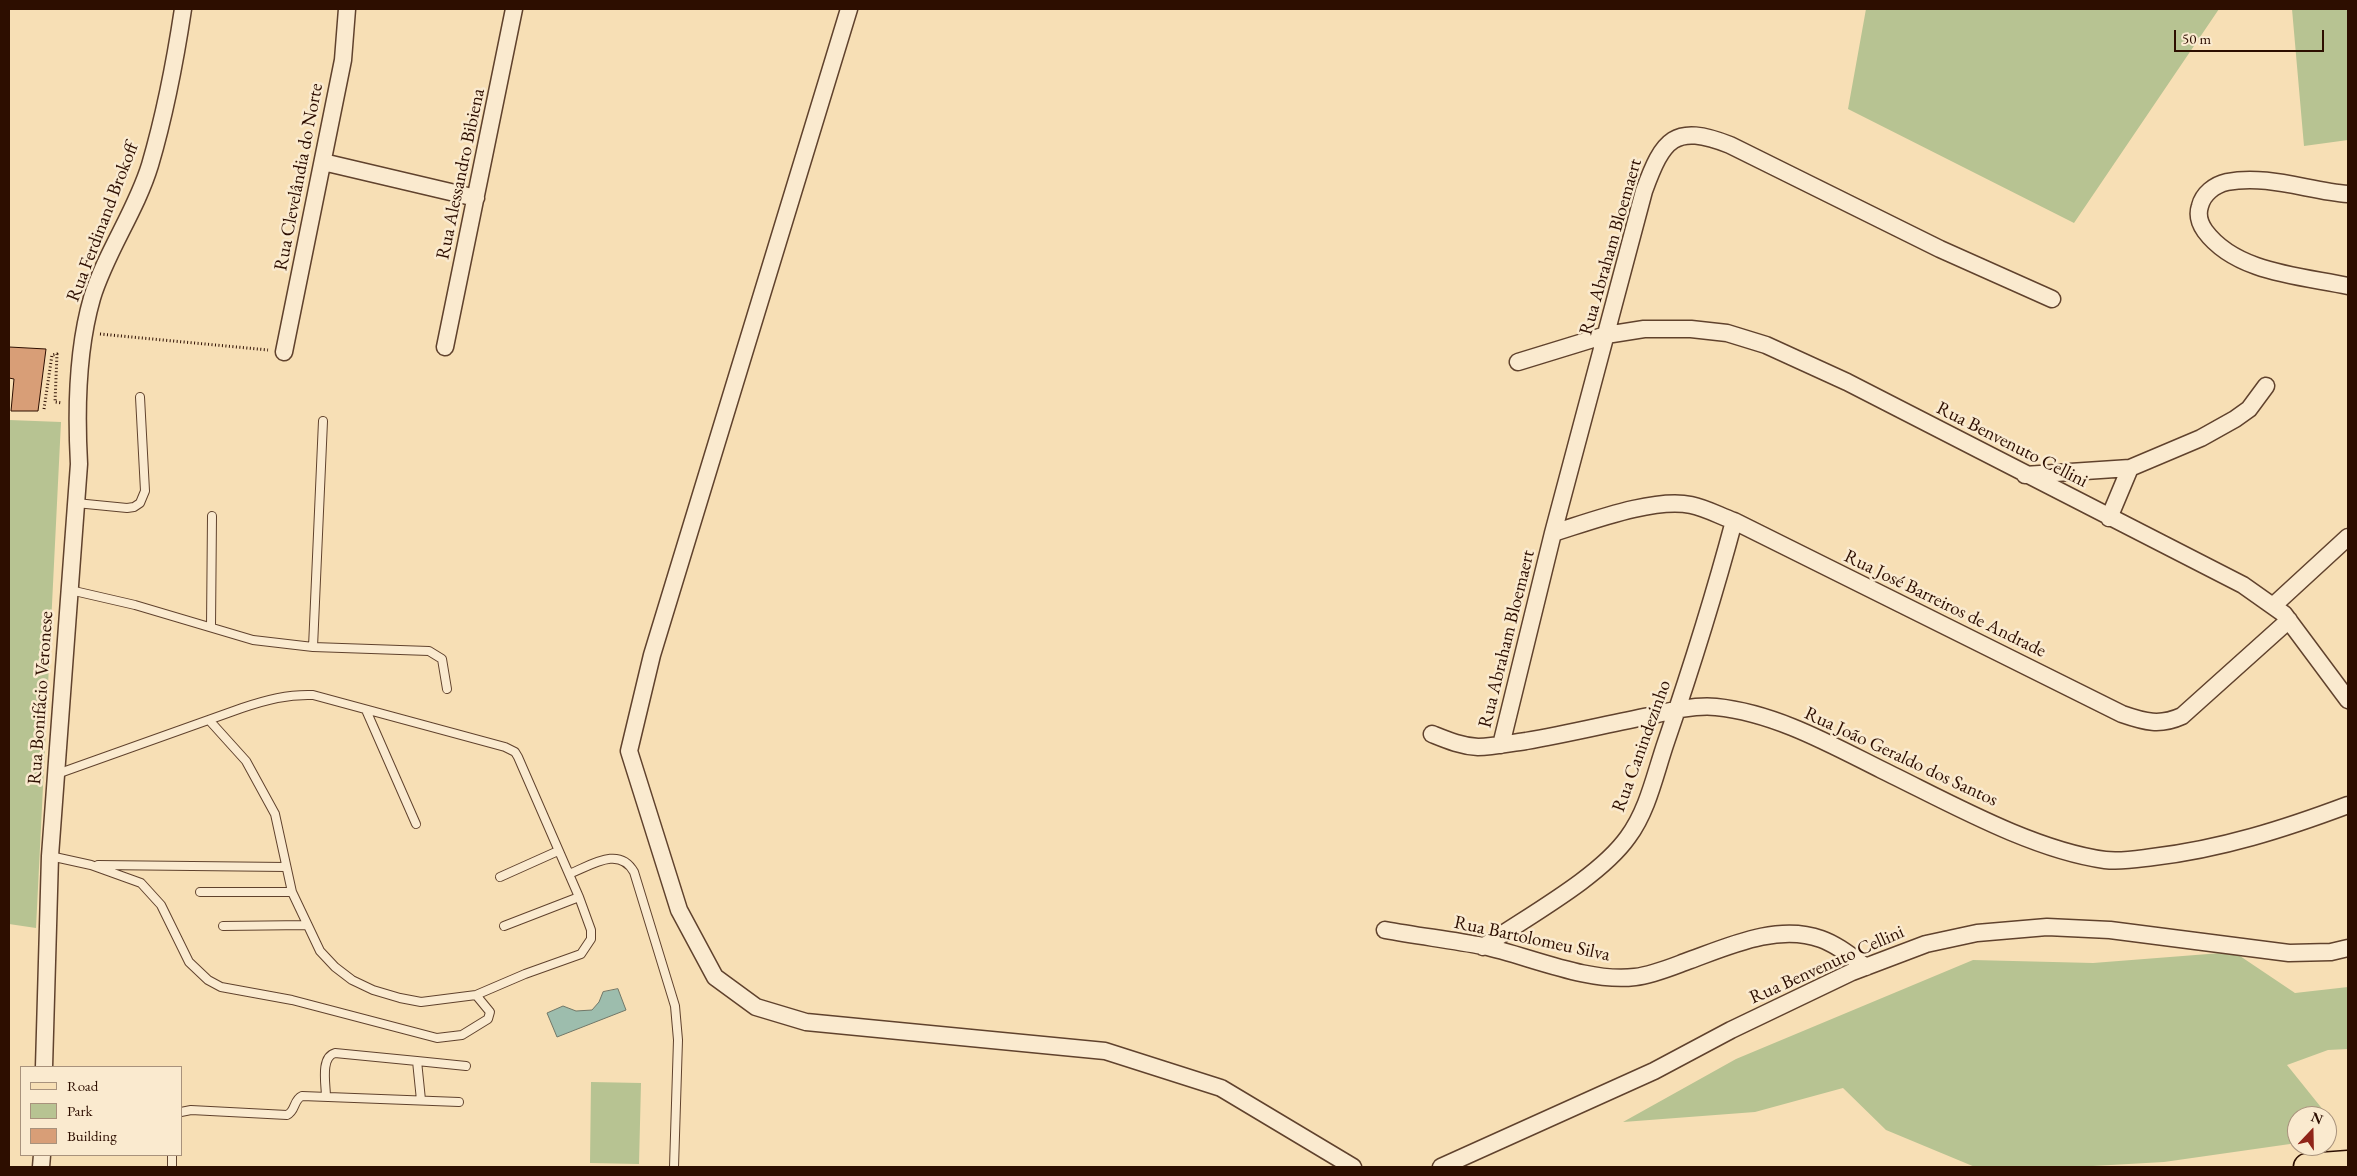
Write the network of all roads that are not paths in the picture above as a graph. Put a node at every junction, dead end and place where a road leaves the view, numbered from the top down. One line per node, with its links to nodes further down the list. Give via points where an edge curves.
1 (183, 9): 10 (street, Rua Ferdinand Brokoff, via 174,68 150,166 93,297)
2 (347, 9): 5 (street, Rua Clevelândia do Norte, via 343,60)
3 (514, 9): 7 (street, Rua Alessandro Bibiena)
4 (849, 9): 67 (street, via 652,654 629,751 679,910 715,977 756,1007 806,1022 1105,1051 1221,1088)
5 (323, 162): 7 (street); 13 (street, Rua Clevelândia do Norte)
6 (2348, 194): 8 (street, via 2271,182 2233,182 2217,185 2208,192 2198,213 2203,228 2213,241 2252,264)
7 (476, 198): 12 (street, Rua Alessandro Bibiena)
8 (2348, 286)
9 (2052, 299): 11 (street, Rua Abraham Bloemaert, via 1940,249 1730,145 1699,135 1675,139 1656,158 1644,191)
10 (84, 333): 20 (street, Rua Bonifácio Veronese, via 78,405)
11 (1606, 335): 14 (street, Rua Benvenuto Cellini); 19 (street, Rua Benvenuto Cellini, via 1644,329 1691,329 1728,333 1766,344 1855,386); 24 (street, Rua Abraham Bloemaert)
12 (445, 347)
13 (284, 352)
14 (1518, 362)
15 (2266, 386): 18 (street, via 2236,420)
16 (140, 397): 20 (lane, via 145,491 140,503 134,508 127,508)
17 (323, 421): 30 (lane)
18 (2130, 468): 19 (street); 22 (street)
19 (2025, 475): 22 (street, Rua Benvenuto Cellini)
20 (76, 503): 26 (street, Rua Bonifácio Veronese)
21 (212, 516): 29 (lane)
22 (2109, 518): 27 (street, Rua Benvenuto Cellini, via 2242,585)
23 (1734, 521): 24 (street, Rua José Barreiros de Andrade, via 1690,505 1667,503); 28 (street, Rua José Barreiros de Andrade, via 2122,714 2144,722 2169,722 2182,716); 34 (street, Rua Canindezinho, via 1710,611)
24 (1553, 533): 37 (street, Rua Abraham Bloemaert)
25 (2348, 537): 27 (street)
26 (70, 590): 29 (lane); 38 (street, Rua Bonifácio Veronese)
27 (2274, 605): 28 (street, Rua Benvenuto Cellini)
28 (2289, 620): 32 (street, Rua Benvenuto Cellini)
29 (211, 626): 30 (lane, via 253,640)
30 (312, 646): 31 (lane, via 433,652 442,660)
31 (447, 689)
32 (2348, 700)
33 (366, 710): 35 (lane, via 299,694 270,699); 40 (lane); 41 (lane, via 515,752)
34 (1677, 710): 37 (street, Rua João Geraldo dos Santos); 39 (street, Rua João Geraldo dos Santos, via 1713,707 1737,710 1776,722 1818,738 1976,816 2059,848 2106,860 2128,861 2233,844); 54 (street, Rua Canindezinho, via 1641,814 1628,838 1608,859 1568,890)
35 (209, 720): 38 (lane); 44 (lane, via 246,761 275,814)
36 (1432, 734): 37 (street, Rua João Geraldo dos Santos, via 1457,744 1478,747)
37 (1502, 745)
38 (55, 774): 42 (street, Rua Bonifácio Veronese)
39 (2348, 805)
40 (416, 824)
41 (558, 851): 45 (lane); 46 (lane)
42 (50, 856): 43 (lane); 59 (street, Rua Bonifácio Veronese)
43 (91, 865): 44 (lane); 57 (lane, via 141,883 152,892 161,904 188,962 221,987 292,1000 437,1038 462,1034 488,1019 490,1012)
44 (286, 867): 48 (lane)
45 (569, 874): 49 (lane); 66 (lane, via 612,857 625,861 634,872 675,1006 678,1040)
46 (500, 877)
47 (200, 892): 48 (lane)
48 (292, 892): 50 (lane)
49 (579, 897): 52 (lane); 57 (lane, via 591,930 591,939 581,954)
50 (307, 925): 51 (lane); 57 (lane, via 320,952 335,967 352,980 374,990 421,1002)
51 (223, 926)
52 (504, 926)
53 (1385, 930): 54 (street, Rua Bartolomeu Silva)
54 (1483, 946): 56 (street, Rua Bartolomeu Silva, via 1602,978 1634,978 1748,940 1778,934 1806,935 1822,939)
55 (2348, 948): 56 (street, Rua Benvenuto Cellini, via 2331,952 2289,953 2110,930 2047,927 1977,933 1926,944)
56 (1866, 967): 68 (street, Rua Benvenuto Cellini, via 1654,1070)
57 (476, 995)
58 (417, 1061): 60 (lane); 61 (lane, via 332,1054 326,1060); 62 (lane)
59 (44, 1066)
60 (466, 1066)
61 (326, 1097): 62 (lane); 64 (lane, via 299,1097 293,1110 287,1114)
62 (421, 1100): 63 (lane)
63 (459, 1102)
64 (182, 1112)
65 (2348, 1164): 69 (main road)
66 (674, 1167)
67 (1353, 1167)
68 (1441, 1167)
69 (2307, 1167)

